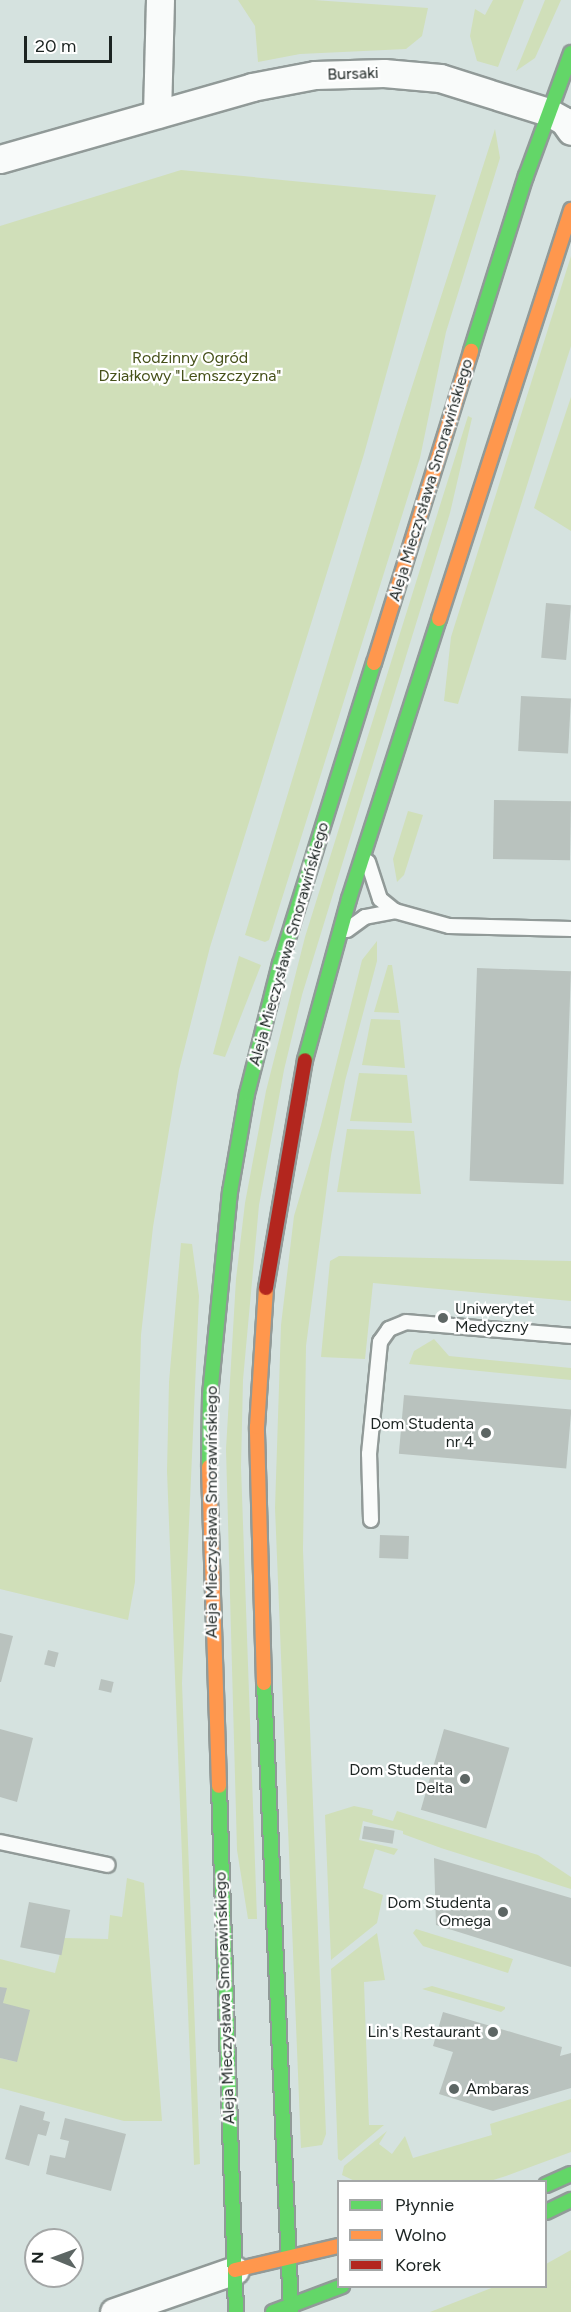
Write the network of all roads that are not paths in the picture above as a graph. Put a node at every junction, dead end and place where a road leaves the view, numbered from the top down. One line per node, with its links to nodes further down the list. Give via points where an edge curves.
1 (159, 0): 4 (street)
2 (571, 53): 3 (main road, Aleja Mieczysława Smorawińskiego)
3 (548, 112): 4 (street, Bursaki, via 440,78 384,73 285,78); 5 (street, via 564,121); 22 (main road, Aleja Mieczysława Smorawińskiego, via 283,954 247,1094 230,1192 210,1395 209,1488)
4 (157, 114): 6 (street, Bursaki)
5 (571, 132)
6 (0, 159)
7 (571, 210): 8 (main road)
8 (365, 848): 9 (lane, via 380,898); 11 (main road)
9 (394, 911): 10 (lane, via 449,926); 11 (lane, via 365,916)
10 (571, 928)
11 (336, 944): 21 (main road, via 289,1130 264,1304 256,1427)
12 (571, 1336): 13 (lane, via 406,1322 389,1329 379,1351 369,1454)
13 (371, 1520)
14 (0, 1842): 15 (lane)
15 (108, 1865)
16 (571, 2174): 17 (main road)
17 (547, 2185)
18 (571, 2200): 19 (main road)
19 (547, 2212)
20 (337, 2246): 21 (main road)
21 (289, 2257): 22 (main road); 24 (main road)
22 (235, 2270): 25 (street); 26 (main road, Aleja Mieczysława Smorawińskiego)
23 (338, 2288): 24 (main road)
24 (291, 2309): 27 (main road)
25 (114, 2312)
26 (236, 2312)
27 (273, 2312)

